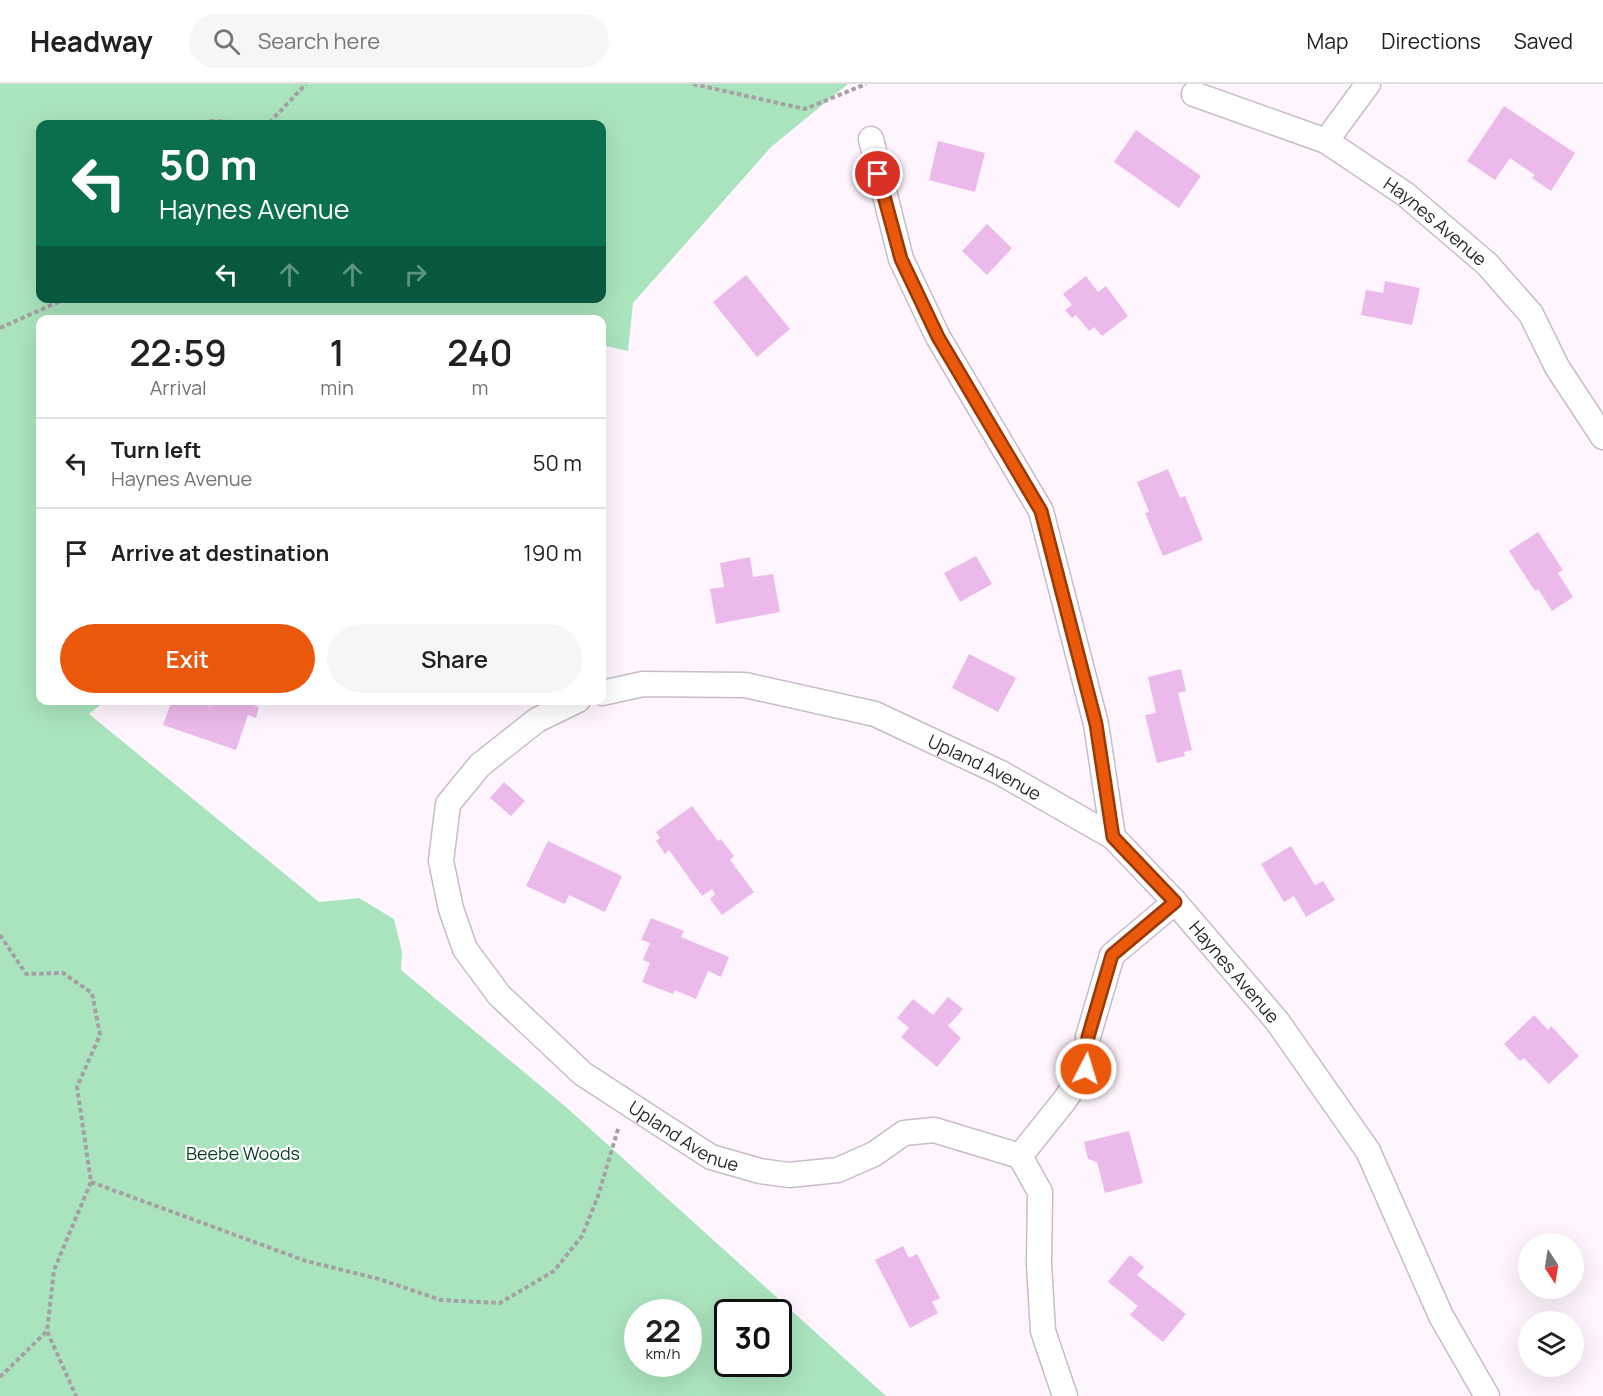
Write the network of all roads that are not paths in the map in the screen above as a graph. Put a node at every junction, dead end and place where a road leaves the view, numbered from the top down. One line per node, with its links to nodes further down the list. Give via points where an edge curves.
1 (1368, 84): 4 (street)
2 (1194, 94): 4 (street, Haynes Avenue)
3 (871, 138): 8 (street, via 901,259 938,337 1041,511 1096,724)
4 (1326, 141): 5 (street, Haynes Avenue, via 1405,194 1487,264 1531,314 1557,367)
5 (1603, 438)
6 (606, 692): 8 (street, Upland Avenue, via 643,684 745,685 875,714 1001,773)
7 (568, 705): 10 (street, Upland Avenue, via 537,720 480,765 448,804 441,861 451,909 465,949 499,995 583,1074 711,1156 760,1172 789,1175 838,1170 874,1155 904,1133 934,1130)
8 (1113, 837): 9 (street, Haynes Avenue)
9 (1175, 902): 10 (street, via 1112,955 1088,1037 1086,1069); 12 (street, Haynes Avenue, via 1277,1021 1368,1151 1441,1316)
10 (1020, 1156): 11 (street, via 1040,1192 1043,1331)
11 (1065, 1396)
12 (1487, 1396)

